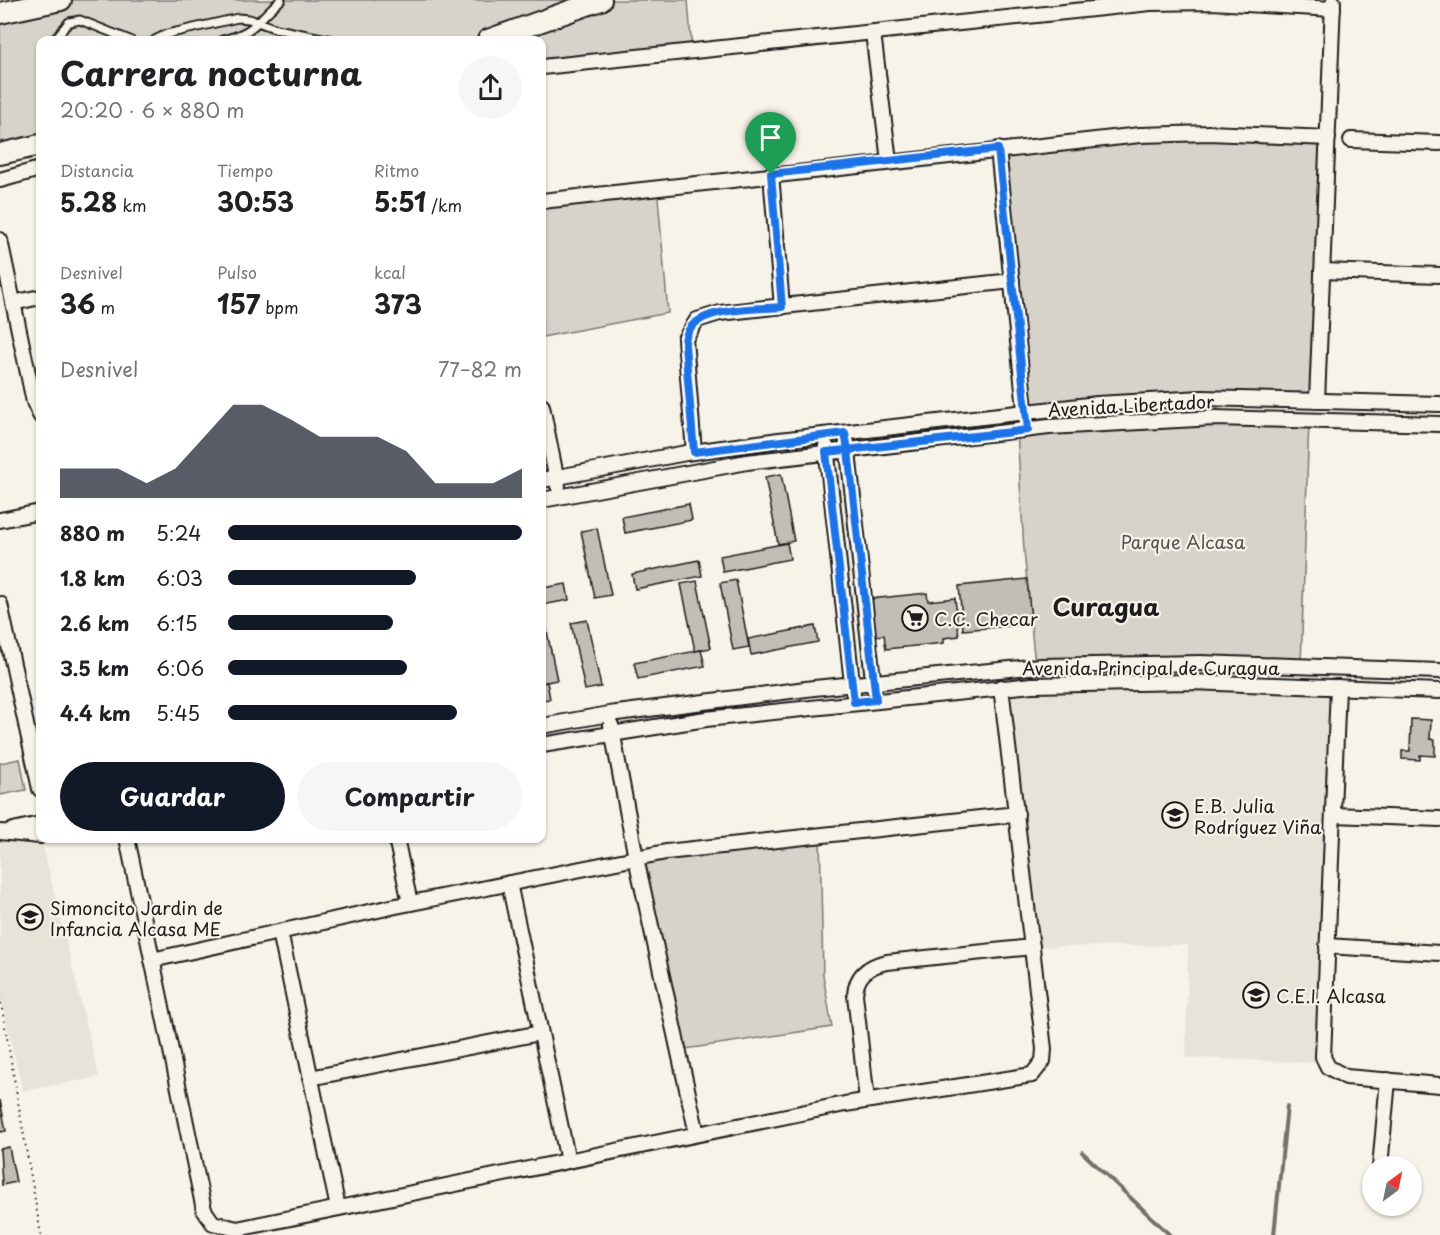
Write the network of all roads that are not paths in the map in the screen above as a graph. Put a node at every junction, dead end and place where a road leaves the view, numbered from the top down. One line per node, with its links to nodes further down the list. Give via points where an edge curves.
1 (61, 0): 5 (street)
2 (281, 0): 6 (lane)
3 (601, 0): 13 (street)
4 (1333, 5): 7 (street, via 1150,3); 15 (street)
5 (0, 13)
6 (259, 21): 10 (lane, via 238,18); 11 (lane); 12 (lane)
7 (873, 33): 14 (street); 21 (street)
8 (57, 36): 9 (lane, via 69,22 80,20)
9 (120, 36)
10 (162, 36)
11 (240, 36)
12 (312, 36)
13 (499, 36)
14 (546, 67)
15 (1328, 138): 19 (street, via 1169,133); 27 (street)
16 (1351, 140): 17 (street)
17 (1440, 143)
18 (36, 146): 20 (street)
19 (998, 149): 21 (street); 29 (street)
20 (0, 154)
21 (889, 161): 23 (street)
22 (36, 170): 24 (street)
23 (771, 174): 25 (street); 32 (street)
24 (0, 180)
25 (546, 201)
26 (0, 240): 31 (street)
27 (1322, 271): 28 (street); 33 (street)
28 (1440, 275)
29 (1012, 281): 32 (street); 36 (street)
30 (36, 298): 31 (street)
31 (13, 303): 35 (street)
32 (782, 307): 43 (street, via 710,315 697,320 688,330 685,345)
33 (1317, 401): 34 (street, Avenida Libertador); 36 (street, Avenida Libertador, via 1181,399)
34 (1440, 404)
35 (36, 406)
36 (1025, 412): 39 (street); 40 (street, Avenida Libertador)
37 (1440, 424): 39 (street, Avenida Libertador, via 1215,418)
38 (546, 426): 45 (street)
39 (1028, 430): 42 (street, Avenida Libertador)
40 (845, 433): 41 (street, Avenida Libertador); 42 (street)
41 (824, 435): 43 (street, Avenida Libertador); 44 (street)
42 (848, 450): 44 (street, Avenida Libertador); 53 (street)
43 (694, 452): 45 (street, Avenida Libertador)
44 (826, 452): 47 (street, Avenida Libertador); 54 (street)
45 (556, 477): 46 (street, Avenida Libertador); 47 (street)
46 (546, 479)
47 (560, 496): 48 (street, Avenida Libertador)
48 (546, 499)
49 (36, 513): 50 (street)
50 (0, 520)
51 (0, 603): 64 (street)
52 (1440, 671): 53 (street, Avenida Principal de Curagua, via 1264,664 1090,664)
53 (873, 681): 54 (street, Avenida Principal de Curagua); 58 (street)
54 (852, 684): 59 (street); 60 (street, Avenida Principal de Curagua)
55 (1001, 687): 56 (street, Avenida Principal de Curagua, via 1128,682); 58 (street, Avenida Principal de Curagua); 65 (street)
56 (1338, 687): 57 (street, Avenida Principal de Curagua); 66 (street)
57 (1440, 690)
58 (876, 700): 59 (street, Avenida Principal de Curagua)
59 (854, 702): 62 (street, Avenida Principal de Curagua)
60 (609, 714): 61 (street, Avenida Principal de Curagua); 62 (street)
61 (546, 725)
62 (612, 732): 63 (street, Avenida Principal de Curagua); 73 (street)
63 (546, 744)
64 (36, 770)
65 (1017, 814): 73 (street, via 706,846); 78 (street)
66 (1333, 815): 67 (street); 77 (street)
67 (1440, 819)
68 (36, 825): 69 (street)
69 (3, 832): 70 (street)
70 (36, 836)
71 (128, 843): 80 (street)
72 (397, 843): 75 (street)
73 (636, 858): 74 (street); 86 (street)
74 (508, 883): 75 (street); 81 (street)
75 (410, 903): 76 (street)
76 (280, 932): 80 (street); 82 (street)
77 (1327, 946): 79 (street); 83 (street, via 1323,1057 1334,1072 1347,1077)
78 (1032, 947): 85 (street, via 1044,1049 1043,1061 1036,1071 1019,1079); 85 (street, via 887,962 866,970 857,981 855,995)
79 (1440, 952)
80 (152, 960): 89 (street, via 206,1215 218,1226 237,1229)
81 (540, 1033): 82 (street); 88 (street)
82 (310, 1078): 89 (street)
83 (1388, 1080): 84 (street); 87 (street)
84 (1440, 1085)
85 (867, 1100): 86 (street)
86 (697, 1134): 88 (street)
87 (1381, 1156)
88 (568, 1161): 89 (street)
89 (338, 1208)

